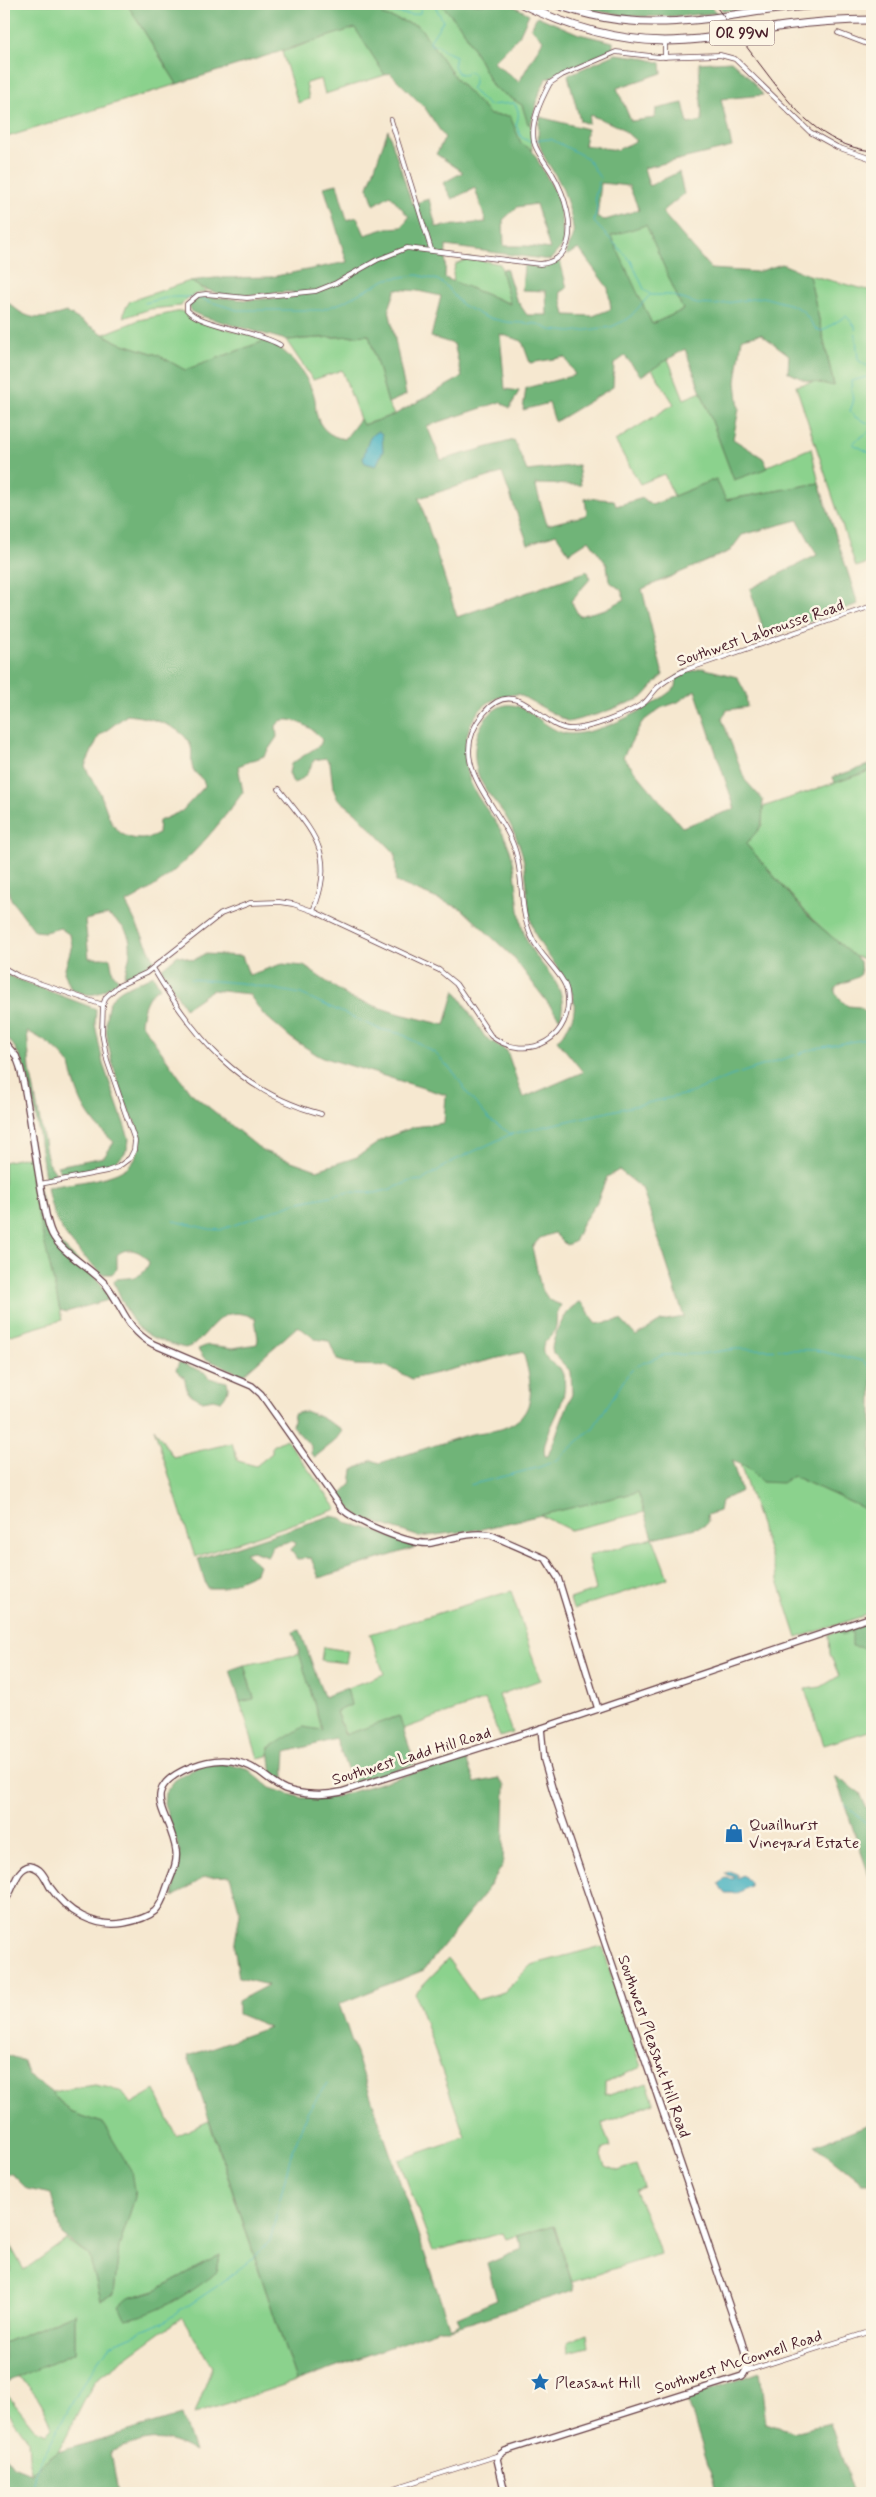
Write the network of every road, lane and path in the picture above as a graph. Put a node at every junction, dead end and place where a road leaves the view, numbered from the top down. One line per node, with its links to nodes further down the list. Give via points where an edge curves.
1 (522, 4): 6 (highway, OR 99W, via 559,21 599,33)
2 (554, 4): 3 (highway, OR 99W, via 608,19 659,24)
3 (837, 4)
4 (872, 20): 6 (highway, OR 99W, via 804,24 703,39)
5 (838, 33): 7 (street)
6 (665, 41): 8 (street)
7 (872, 46)
8 (665, 57): 10 (street, via 720,55 735,59 810,132 837,147); 11 (street, via 616,52 562,75 546,90 533,129 534,142 554,176 566,210 569,235 561,255 540,264)
9 (391, 120): 11 (street)
10 (872, 159)
11 (431, 249): 12 (street, via 402,249 316,291 247,298 206,294 198,295 187,304 187,310 197,317)
12 (280, 345)
13 (872, 606): 15 (street, Southwest Labrousse Road, via 685,670 666,680 646,702 628,713 580,728 569,729 553,724 525,702 511,700 498,703 478,722 470,748 474,776 516,850 524,916 532,938 567,989 568,1008 564,1021 557,1033 543,1043 521,1048 500,1042 487,1030 456,984 438,970)
14 (279, 789): 15 (street, via 311,831 322,857 324,877)
15 (313, 911): 17 (street, Southwest Labrousse Road, via 279,902 236,907 212,920)
16 (4, 968): 18 (street, via 18,976)
17 (153, 968): 18 (street, Southwest Labrousse Road, via 118,986); 20 (street, via 183,1016 234,1070 274,1098)
18 (102, 1005): 21 (street, via 102,1033 107,1060 132,1130 134,1150 125,1163 107,1171)
19 (4, 1043): 21 (street, via 20,1066)
20 (321, 1114)
21 (40, 1184): 23 (street, via 52,1234 99,1277 136,1333 171,1352 252,1386 351,1517 423,1543 482,1533 546,1559 558,1578)
22 (872, 1617): 23 (street, Southwest Ladd Hill Road)
23 (598, 1709): 24 (street, Southwest Ladd Hill Road)
24 (541, 1728): 25 (street, Southwest Ladd Hill Road, via 333,1794 286,1789 253,1768 236,1762 217,1760 201,1763 175,1775 161,1792 161,1808 177,1854 162,1902 151,1914 116,1924 101,1924 87,1919 68,1907 40,1871 30,1866 20,1872); 27 (street, Southwest Pleasant Hill Road, via 544,1760 553,1791 732,2314 746,2357)
25 (4, 1901)
26 (872, 2331): 27 (street, Southwest McConnell Road)
27 (746, 2371): 28 (street, Southwest McConnell Road, via 742,2376)
28 (499, 2454): 29 (street); 30 (street, via 497,2459)
29 (379, 2493)
30 (505, 2493)

